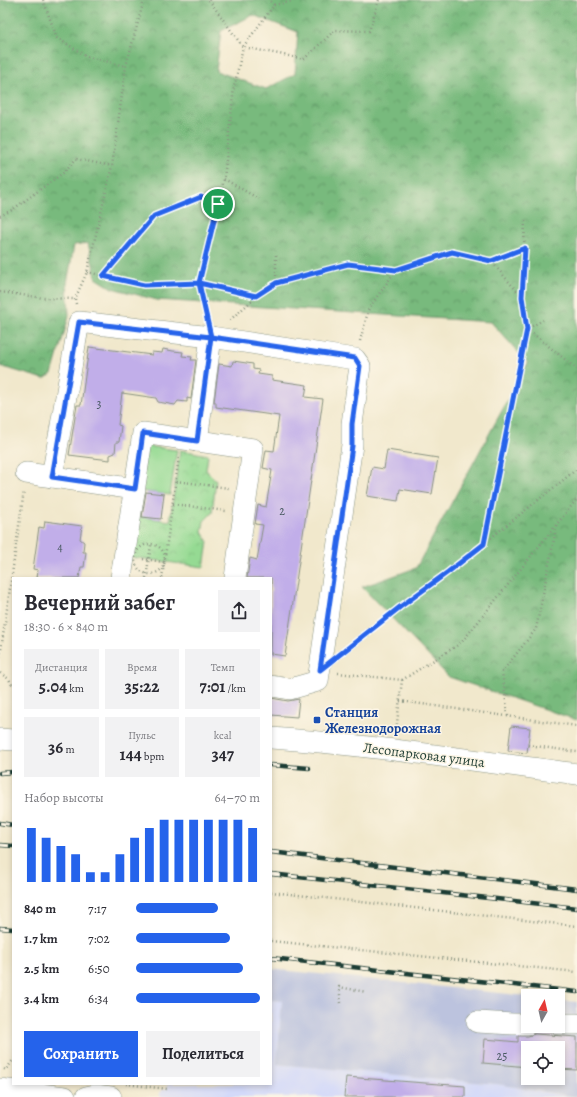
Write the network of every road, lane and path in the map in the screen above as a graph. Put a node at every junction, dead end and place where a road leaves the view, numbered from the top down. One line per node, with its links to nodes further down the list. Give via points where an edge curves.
1 (43, 0): 9 (path, via 56,38 88,57)
2 (144, 0): 9 (path)
3 (209, 0): 8 (path)
4 (269, 0): 7 (path)
5 (297, 0): 7 (path)
6 (379, 0): 8 (path, via 369,31 335,30 304,59)
7 (274, 5): 8 (path)
8 (243, 46): 11 (path, via 234,87)
9 (126, 66): 10 (path)
10 (112, 166): 14 (path, via 76,160 44,187); 20 (path)
11 (224, 179): 12 (path); 13 (path)
12 (259, 198)
13 (218, 204): 21 (path, via 201,197 154,216); 22 (path)
14 (0, 216)
15 (525, 221): 16 (path)
16 (525, 248): 18 (path); 26 (path)
17 (276, 255): 23 (path)
18 (491, 261): 19 (path, via 452,252); 26 (path)
19 (396, 270): 23 (path, via 348,264); 30 (path, via 369,308)
20 (87, 272): 21 (path); 24 (path, via 75,299)
21 (103, 276): 22 (path, via 144,285)
22 (199, 283): 25 (path); 29 (path)
23 (276, 283): 25 (path)
24 (0, 292)
25 (256, 296): 29 (path)
26 (522, 297): 28 (path)
27 (543, 320): 28 (path)
28 (527, 329): 31 (path); 43 (path)
29 (211, 337): 30 (street); 32 (street); 35 (street, via 79,322)
30 (355, 358): 52 (street, via 360,366 352,424 352,446)
31 (577, 370)
32 (190, 440): 36 (path); 37 (street, via 143,433); 38 (street, via 253,449)
33 (577, 469): 43 (path)
34 (26, 473): 35 (street); 51 (path)
35 (52, 477): 37 (street)
36 (176, 480): 38 (path); 40 (path)
37 (135, 489): 47 (street)
38 (247, 490): 41 (street)
39 (577, 499): 42 (path)
40 (173, 504): 41 (path); 45 (path)
41 (244, 514): 50 (street)
42 (557, 524): 54 (path, via 461,643); 58 (path, via 536,629 502,672)
43 (484, 544): 52 (path)
44 (151, 545): 45 (path, via 160,549); 46 (path); 46 (path, via 139,549 135,558 139,570)
45 (164, 562): 46 (path, via 159,571); 49 (path)
46 (147, 574): 48 (path)
47 (122, 577)
48 (146, 577)
49 (162, 577)
50 (235, 577)
51 (0, 657)
52 (320, 670): 54 (path); 56 (street, via 318,681 290,689)
53 (0, 673): 55 (path, via 9,679)
54 (402, 680): 57 (path)
55 (12, 685)
56 (272, 686)
57 (400, 701): 58 (path); 64 (path)
58 (508, 716): 59 (path)
59 (577, 726)
60 (272, 738): 64 (street, Лесопарковая улица)
61 (0, 740): 62 (street)
62 (12, 740)
63 (528, 745): 65 (path)
64 (394, 751): 66 (street, Лесопарковая улица)
65 (577, 752)
66 (577, 774)
67 (272, 892): 68 (path)
68 (577, 926)
69 (272, 941): 70 (path)
70 (577, 972)
71 (366, 992): 72 (path, via 339,987)
72 (341, 1003)
73 (478, 1022): 74 (street)
74 (521, 1024)
75 (565, 1024): 76 (street)
76 (577, 1024)
77 (12, 1067): 79 (path)
78 (134, 1085): 80 (path)
79 (9, 1087): 81 (street)
80 (168, 1089)
81 (65, 1097)
82 (86, 1097): 83 (street)
83 (111, 1097)

